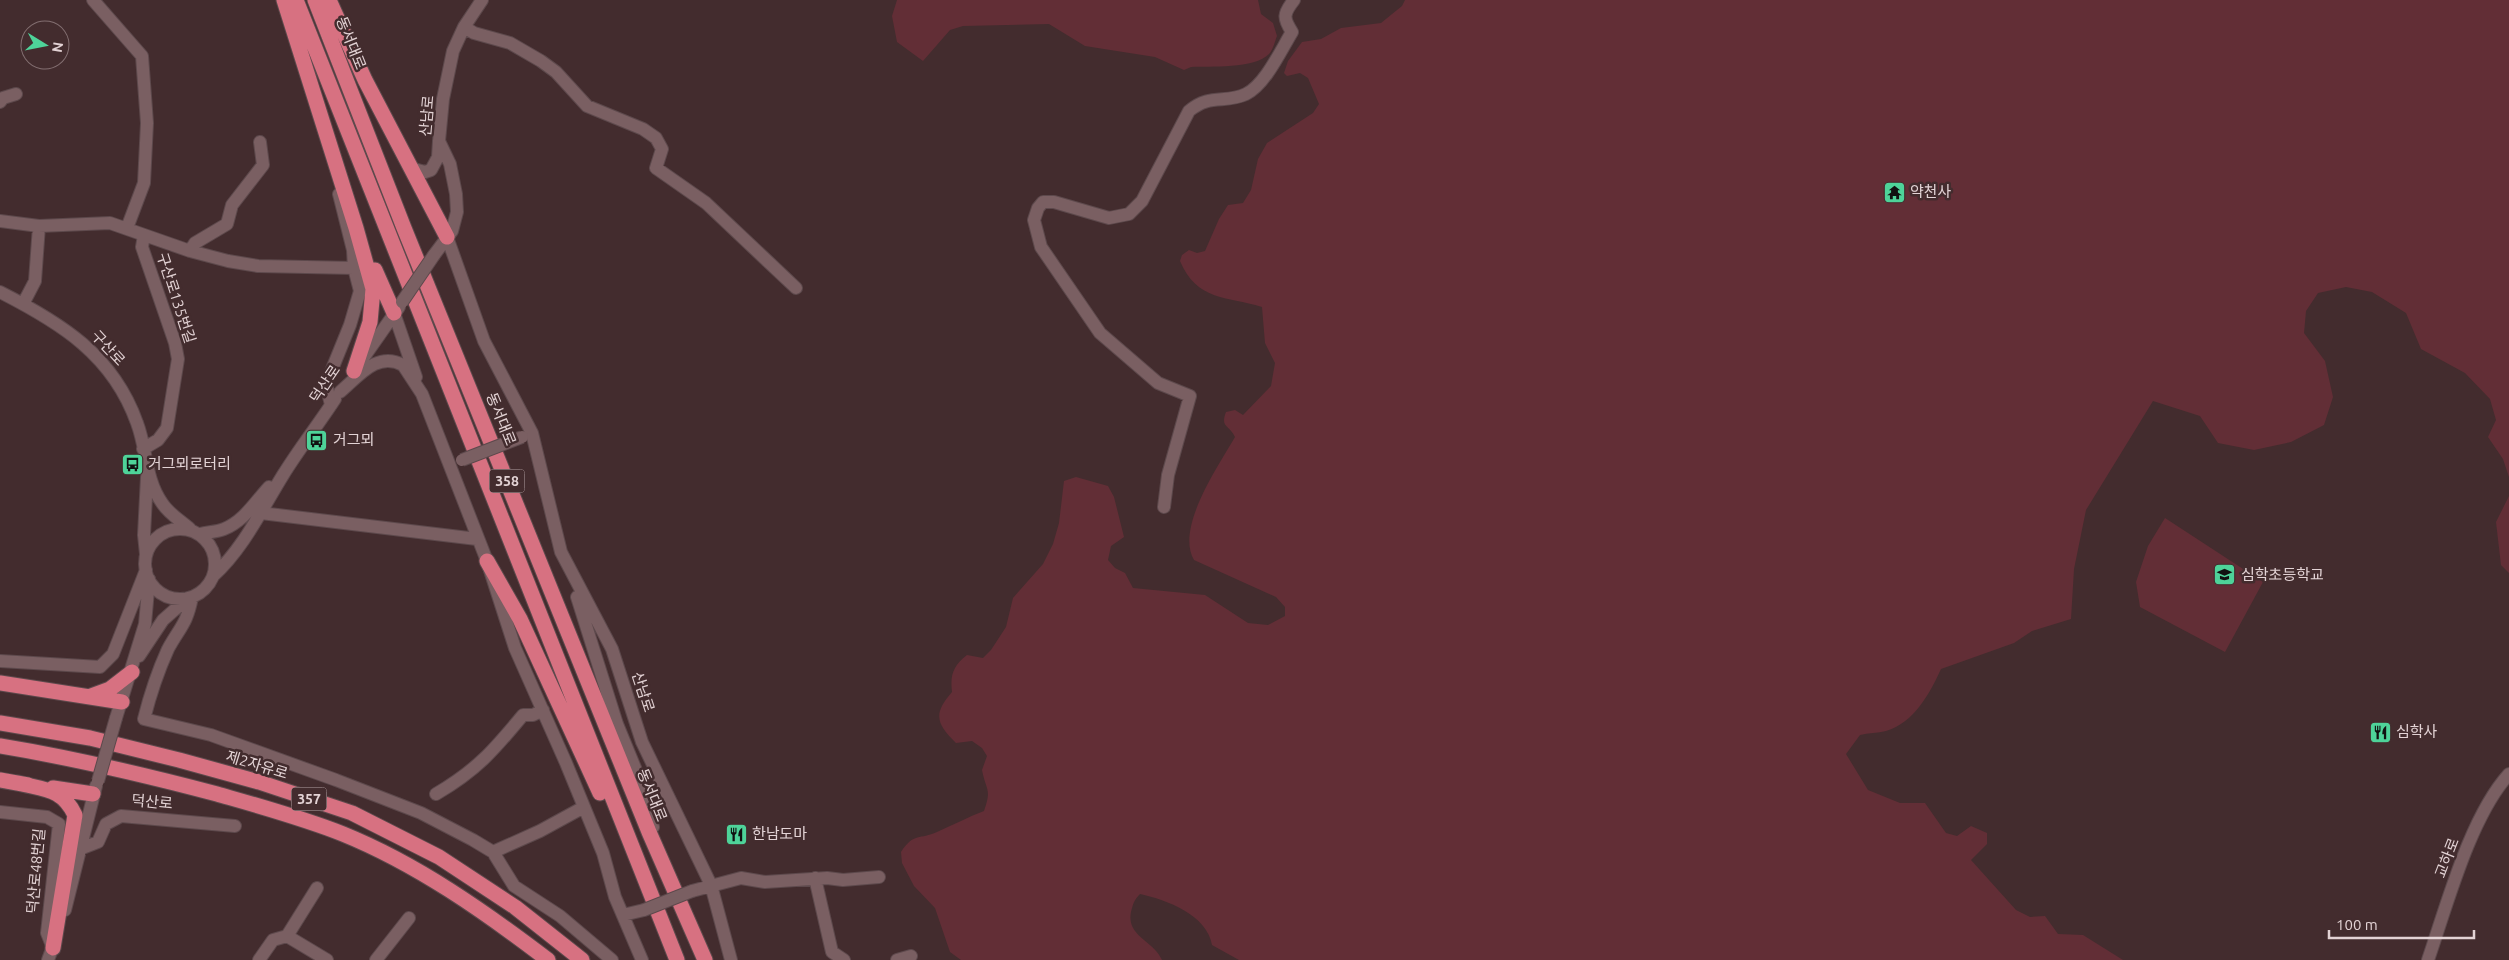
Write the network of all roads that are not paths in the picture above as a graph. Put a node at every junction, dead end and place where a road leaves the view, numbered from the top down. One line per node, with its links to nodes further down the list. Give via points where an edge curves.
1 (93, 0): 17 (street, via 142,56 147,115 144,183)
2 (276, 0): 23 (street, via 341,201)
3 (284, 0): 18 (highway)
4 (296, 0): 70 (highway, 358)
5 (315, 0): 65 (highway, 동서대로 / 358, via 404,228)
6 (329, 0): 14 (highway)
7 (482, 0): 9 (street, 산남로)
8 (1294, 0): 37 (street, via 1284,21 1292,32 1259,84 1247,94 1200,102 1188,111 1142,201 1129,214 1108,218 1054,202 1043,202 1034,220 1041,247 1100,333 1158,383 1190,396 1168,475)
9 (464, 27): 12 (street, 산남로, via 453,51); 24 (street, via 510,43 556,72 587,106 643,129 656,138 662,150 656,168 706,203)
10 (16, 94): 11 (street)
11 (0, 102)
12 (439, 141): 14 (street, via 438,157 431,170 425,172); 20 (street, 산남로, via 450,164 456,194 457,212)
13 (260, 142): 21 (street, 구산로135번길, via 263,165 232,205 227,224 195,243)
14 (410, 168): 20 (highway)
15 (0, 221): 16 (street, 구산로135번길)
16 (39, 226): 17 (street, 구산로135번길, via 110,223); 26 (street, via 35,282)
17 (127, 228): 19 (street, 구산로135번길)
18 (356, 228): 27 (highway); 28 (highway, via 374,300)
19 (144, 234): 21 (street, 구산로135번길); 33 (street, 구산로135번길, via 142,247 178,359 167,428 158,440)
20 (447, 237): 22 (street, 산남로); 32 (street, 산남로, via 484,341)
21 (190, 251): 23 (street, 구산로135번길, via 258,266)
22 (434, 255): 27 (street, 덕산로, bridge)
23 (354, 268): 31 (street, via 360,291 326,384)
24 (796, 288)
25 (0, 292): 26 (street, 구산로)
26 (23, 304): 33 (street, 구산로, via 59,324 108,369 123,391 138,424)
27 (398, 307): 28 (street, 덕산로); 30 (street)
28 (354, 371): 29 (street, 덕산로)
29 (340, 392): 30 (street, via 374,363 385,360 403,365); 31 (street, 덕산로)
30 (422, 394): 35 (street)
31 (331, 405): 36 (street, 덕산로)
32 (527, 435): 35 (street, bridge); 41 (street, 산남로)
33 (143, 449): 34 (street, 구산로)
34 (146, 462): 39 (street, via 160,501 168,512); 42 (street)
35 (449, 463): 40 (street)
36 (284, 474): 38 (street); 39 (street, via 237,521 224,529)
37 (1164, 507)
38 (260, 513): 40 (street); 45 (street, via 225,565)
39 (195, 532): 42 (street, via 175,529 161,534 152,542); 45 (street, via 209,542 214,553 216,565)
40 (477, 539): 43 (street)
41 (561, 552): 65 (street, via 617,724 640,780); 68 (street, 산남로, via 612,649 642,742)
42 (146, 555): 44 (street)
43 (486, 561): 52 (street, via 515,648); 70 (highway, via 507,594 567,717 626,854)
44 (147, 574): 46 (street, via 155,588 165,595 176,599); 47 (street, via 113,654 100,667); 48 (street, via 147,613)
45 (213, 576): 46 (street, via 206,587)
46 (190, 598): 48 (street, via 164,620); 64 (street, via 188,617 168,649 144,718 211,735 336,780 421,813)
47 (0, 660)
48 (133, 667): 50 (highway, via 110,689); 51 (street)
49 (0, 683): 50 (highway)
50 (90, 696): 51 (highway)
51 (122, 702): 58 (street, bridge)
52 (543, 710): 59 (street, via 523,715 488,757 462,779); 60 (street)
53 (0, 722): 80 (highway, 제2자유로 / 357, via 90,738 179,760 352,813 439,857 515,907)
54 (0, 746): 79 (highway, 357, via 85,760 173,782 343,834 428,877 502,925)
55 (2509, 774): 88 (street, 교하로, via 2488,804 2470,841)
56 (0, 780): 57 (highway)
57 (18, 783): 58 (highway); 75 (highway, via 60,794 75,815)
58 (96, 788): 63 (street)
59 (436, 794)
60 (584, 807): 64 (street); 71 (street)
61 (0, 812): 75 (street, 덕산로48번길, via 47,817 59,824 47,933)
62 (235, 826): 63 (street, 덕산로, via 121,816 106,824 98,842)
63 (80, 849): 75 (street)
64 (493, 852): 81 (street, via 514,886 560,916)
65 (665, 870): 84 (highway, 동서대로 / 358)
66 (879, 877): 67 (street)
67 (815, 878): 68 (street, via 765,882 741,878); 86 (street, via 832,952)
68 (710, 885): 71 (street, bridge); 85 (street, 산남로)
69 (317, 888): 73 (street)
70 (650, 891): 83 (highway, 358)
71 (623, 915): 82 (street)
72 (409, 918): 78 (street)
73 (287, 936): 76 (street, via 273,940); 77 (street)
74 (911, 956): 87 (street)
75 (50, 957)
76 (259, 960)
77 (327, 960)
78 (376, 960)
79 (548, 960)
80 (582, 960)
81 (612, 960)
82 (642, 960)
83 (677, 960)
84 (705, 960)
85 (730, 960)
86 (844, 960)
87 (897, 960)
88 (2428, 960)

